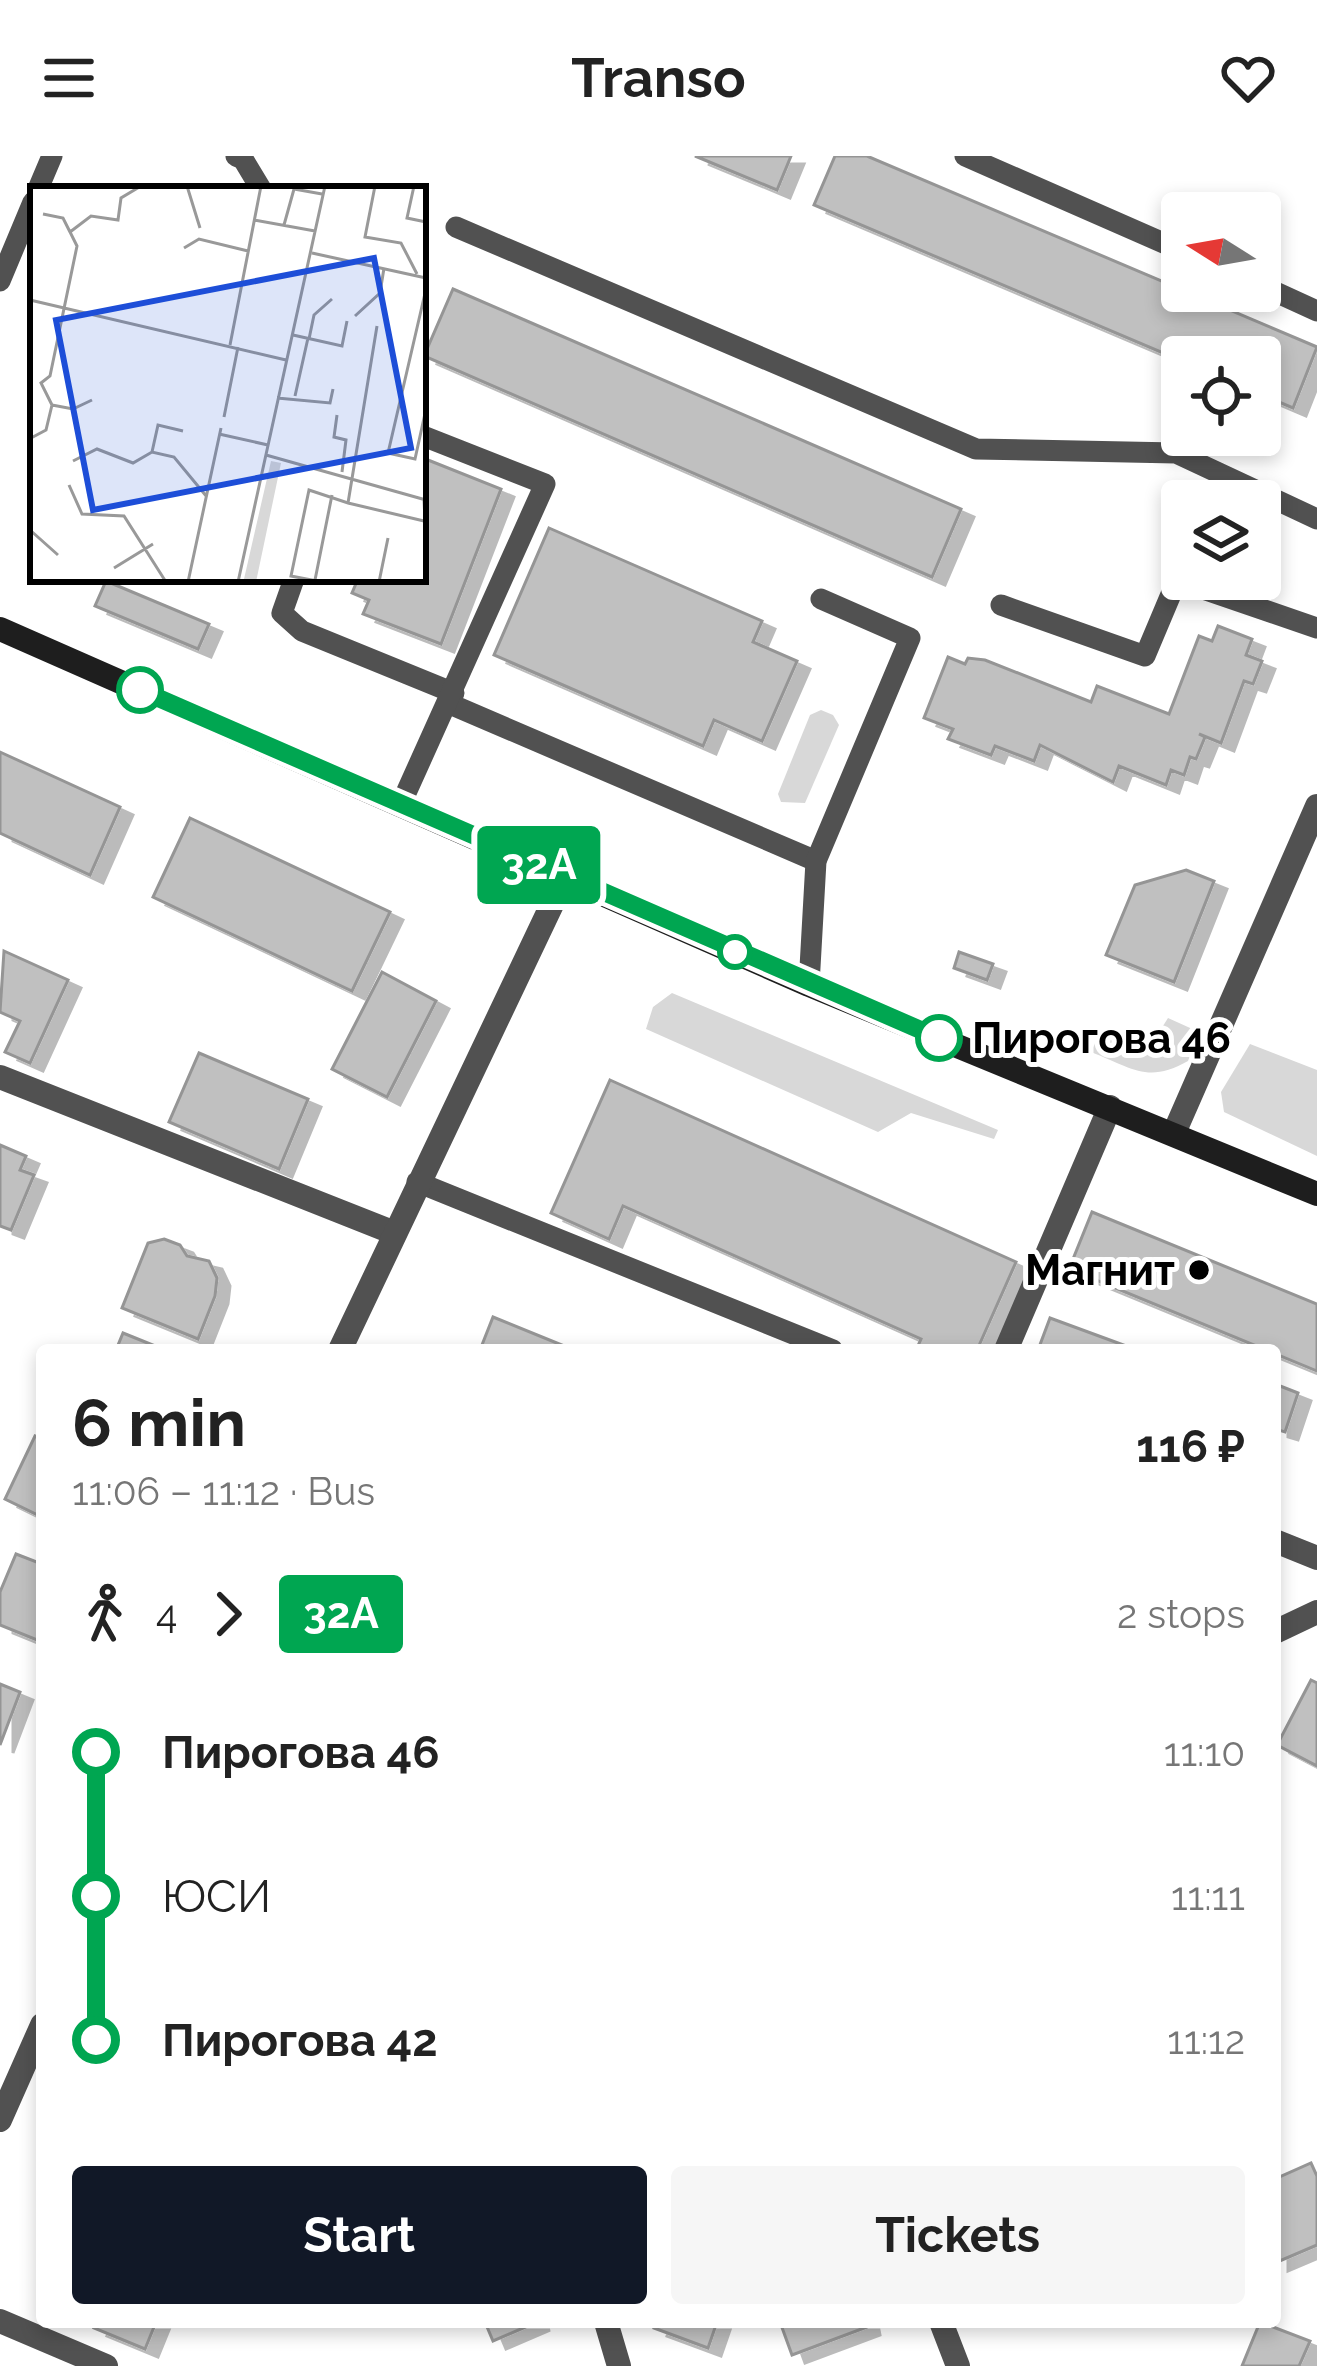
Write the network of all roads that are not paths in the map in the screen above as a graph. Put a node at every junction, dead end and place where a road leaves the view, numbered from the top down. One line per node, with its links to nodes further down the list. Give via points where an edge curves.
1 (52, 156): 4 (lane)
2 (236, 156): 5 (lane)
3 (965, 156): 8 (lane)
4 (39, 186)
5 (259, 186)
6 (30, 209): 9 (lane)
7 (456, 227): 13 (lane, via 976,449 1175,453)
8 (1161, 242)
9 (0, 281)
10 (1281, 295): 11 (lane)
11 (1317, 310)
12 (426, 437): 19 (lane, via 545,484)
13 (1317, 519)
14 (293, 582): 19 (lane, via 282,613 302,631)
15 (821, 599): 22 (lane, via 910,638)
16 (1000, 605): 17 (lane, via 1145,656 1177,580)
17 (1317, 628)
18 (0, 629): 20 (main road)
19 (452, 699): 20 (lane); 22 (lane)
20 (401, 804): 23 (main road)
21 (1317, 806): 27 (street)
22 (816, 860): 24 (lane)
23 (565, 877): 24 (main road); 28 (street)
24 (809, 985): 26 (main road)
25 (0, 1077): 30 (street)
26 (1110, 1108): 27 (main road); 33 (street)
27 (1174, 1132): 29 (main road)
28 (416, 1183): 30 (street); 32 (lane)
29 (1317, 1194)
30 (392, 1232): 31 (street)
31 (343, 1344)
32 (818, 1344)
33 (1009, 1344)
34 (1281, 1543): 35 (street)
35 (1317, 1558)
36 (1317, 1612): 37 (street)
37 (1281, 1629)
38 (36, 2039): 39 (street)
39 (0, 2120)
40 (0, 2321): 43 (street)
41 (608, 2328): 44 (street)
42 (943, 2328): 45 (street)
43 (106, 2366)
44 (619, 2366)
45 (958, 2366)

